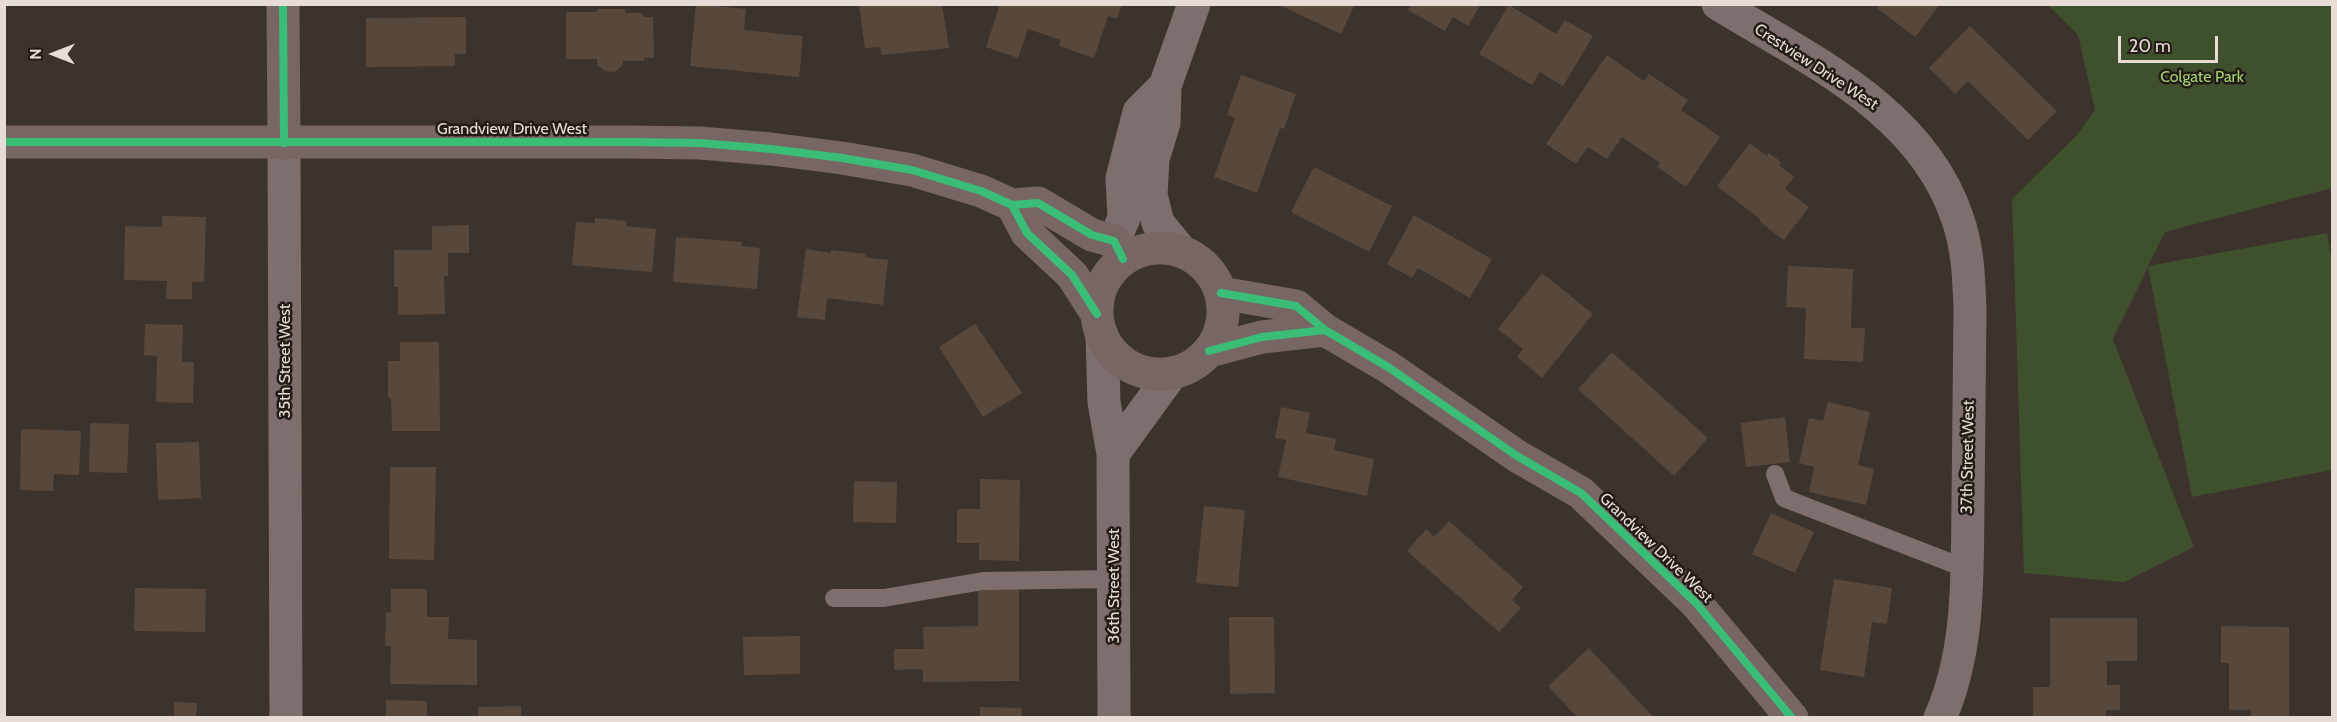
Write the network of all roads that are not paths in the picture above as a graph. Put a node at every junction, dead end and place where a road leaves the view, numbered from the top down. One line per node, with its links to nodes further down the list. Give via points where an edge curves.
1 (283, 4): 6 (street, 35th Street West)
2 (1194, 4): 4 (street)
3 (1718, 4): 7 (street, Crestview Drive West, via 1875,104 1916,144)
4 (1165, 86): 9 (street, via 1139,112 1122,178 1124,218); 10 (street, via 1164,123 1153,159 1151,195 1158,223)
5 (4, 142): 6 (street, Grandview Drive West)
6 (284, 143): 8 (street, Grandview Drive West, via 628,142 771,149 912,170); 21 (street, 35th Street West)
7 (1949, 195): 18 (street, 37th Street West, via 1964,243 1970,311)
8 (1012, 205): 9 (street, Grandview Drive West, via 1038,203); 12 (street, via 1027,233 1072,275)
9 (1118, 250): 10 (street, via 1161,247); 12 (street, via 1100,293)
10 (1181, 251): 11 (street, via 1199,260 1213,275)
11 (1221, 293): 13 (street, Grandview Drive West, via 1296,306); 14 (street, via 1224,313 1220,333)
12 (1100, 325): 15 (street, via 1114,353 1131,367 1151,373); 16 (street, 36th Street West, via 1104,402)
13 (1325, 330): 14 (street, via 1262,337); 23 (street, Grandview Drive West, via 1388,367 1517,456 1581,493 1696,603)
14 (1209, 351): 15 (street, via 1192,365)
15 (1172, 373): 16 (street)
16 (1113, 454): 19 (street, 36th Street West)
17 (1775, 474): 18 (lane, via 1784,498)
18 (1967, 569): 24 (street, 37th Street West, via 1962,646 1953,688)
19 (1115, 579): 20 (lane, via 983,581 884,598); 22 (street, 36th Street West)
20 (834, 598)
21 (286, 717)
22 (1114, 717)
23 (1792, 717)
24 (1940, 717)

